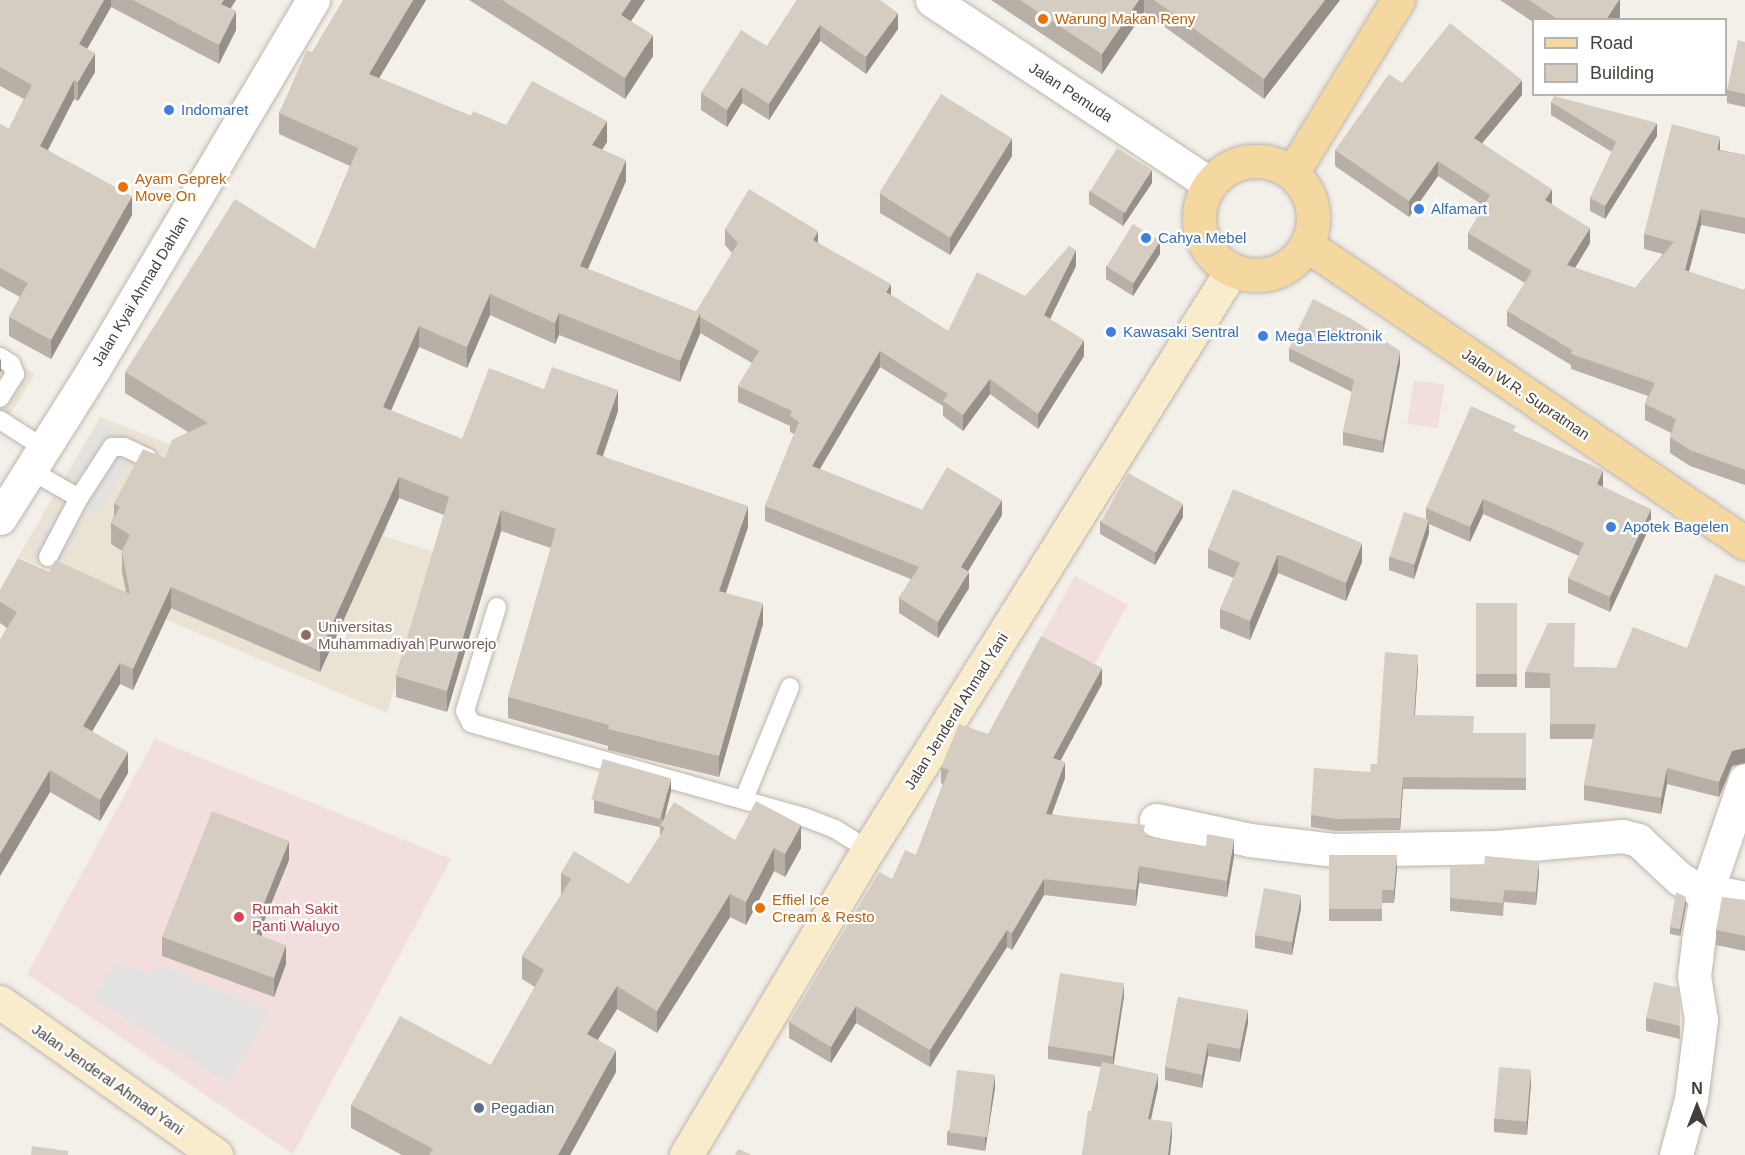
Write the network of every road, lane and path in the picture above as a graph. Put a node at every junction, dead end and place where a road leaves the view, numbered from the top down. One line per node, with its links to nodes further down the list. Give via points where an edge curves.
1 (313, 0): 12 (street, Jalan Kyai Ahmad Dahlan)
2 (932, 0): 5 (street, Jalan Pemuda)
3 (1398, 0): 4 (main road)
4 (1292, 173): 5 (main road, via 1276,165 1249,162 1224,171); 6 (main road, via 1305,188 1312,206 1313,226)
5 (1210, 184): 7 (main road, via 1198,215 1200,232 1207,248)
6 (1307, 245): 7 (main road, via 1290,264 1267,275); 15 (main road, Jalan W.R. Supratman)
7 (1232, 270): 22 (main road, Jalan Jenderal Ahmad Yani)
8 (0, 357): 9 (lane, via 11,364 15,374)
9 (0, 398)
10 (0, 420): 12 (lane)
11 (148, 458): 13 (lane, via 124,447 112,447)
12 (36, 459): 13 (lane); 14 (street, Jalan Kyai Ahmad Dahlan)
13 (79, 498): 16 (lane)
14 (0, 518)
15 (1745, 543)
16 (48, 557)
17 (497, 607): 20 (lane, via 465,711 467,719)
18 (790, 687): 20 (lane)
19 (1745, 780): 23 (street)
20 (744, 799): 22 (lane, via 835,829)
21 (1156, 820): 23 (street, via 1250,840 1335,850 1497,847 1623,836 1645,846 1680,879)
22 (868, 850): 27 (main road, Jalan Jenderal Ahmad Yani)
23 (1707, 891): 24 (street); 28 (street, via 1694,976 1701,1020 1691,1099)
24 (1745, 898)
25 (0, 1002): 26 (main road, Jalan Jenderal Ahmad Yani)
26 (216, 1155)
27 (686, 1155)
28 (1676, 1155)

